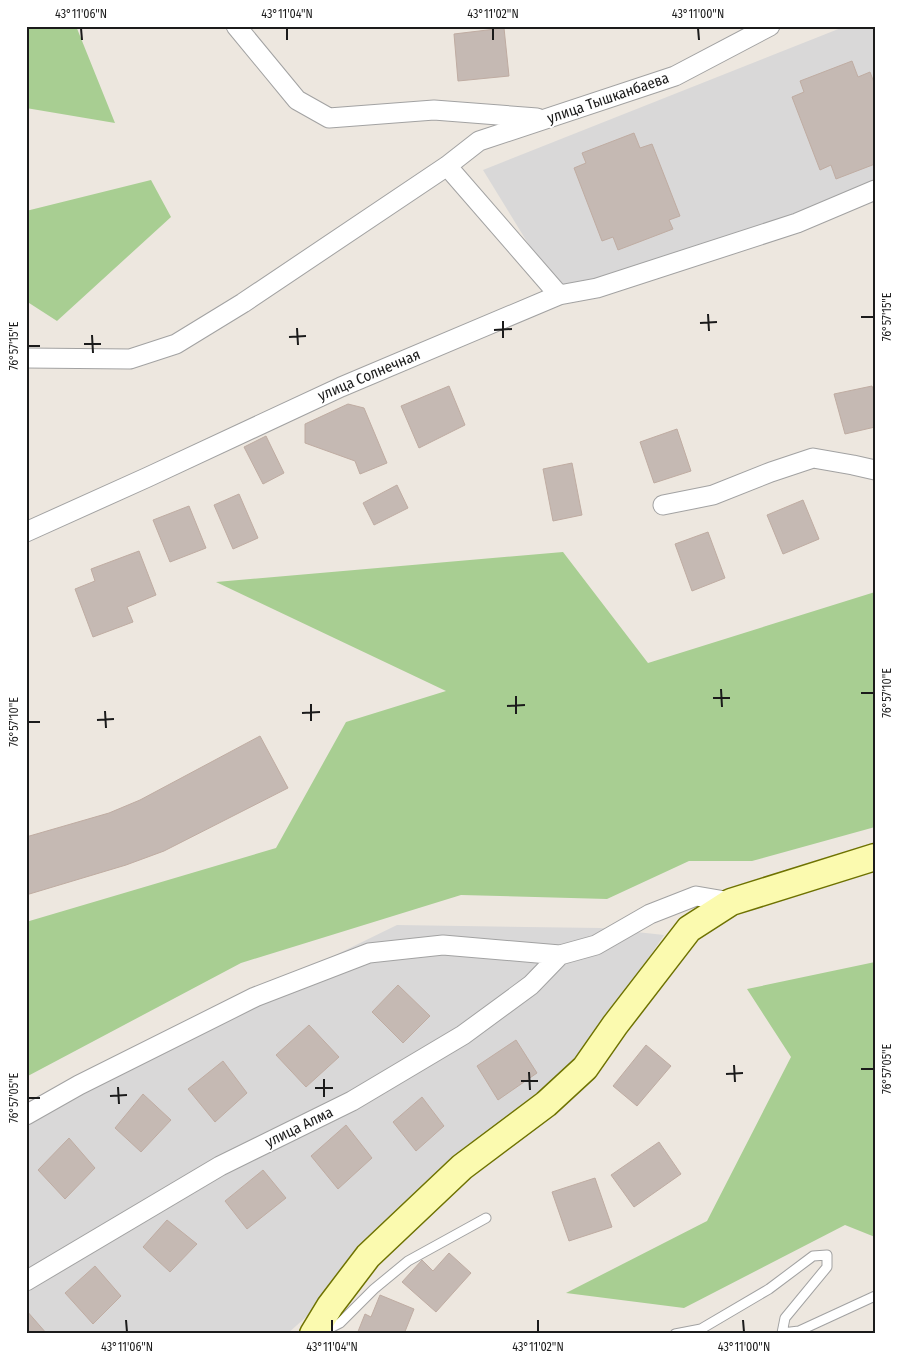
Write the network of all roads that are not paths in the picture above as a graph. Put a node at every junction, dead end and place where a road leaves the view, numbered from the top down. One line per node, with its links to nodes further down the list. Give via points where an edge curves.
1 (236, 26): 3 (street, via 297,100 330,118 434,110)
2 (770, 26): 3 (street, улица Тышканбаева, via 675,76)
3 (546, 119): 4 (street, улица Тышканбаева, via 479,141)
4 (447, 166): 6 (street); 7 (street, улица Тышканбаева, via 243,303 176,344 130,359)
5 (875, 190): 6 (street, улица Солнечная, via 797,223 597,288)
6 (559, 295): 10 (street, улица Солнечная, via 341,386)
7 (26, 358)
8 (875, 470): 9 (street, via 813,458 714,495)
9 (663, 505)
10 (26, 532)
11 (875, 857): 12 (street)
12 (731, 902): 13 (street, via 696,896 650,914 596,945); 18 (street, via 689,929 615,1024 586,1068 546,1104 462,1167 368,1256 330,1306)
13 (560, 955): 14 (street, via 444,945 369,953 255,997); 16 (street, улица Алма, via 531,985 463,1035 352,1101 220,1166)
14 (26, 1115)
15 (486, 1218): 19 (lane, via 408,1261 340,1322)
16 (26, 1281)
17 (875, 1296): 20 (lane, via 799,1331 782,1333 785,1318 827,1267 827,1255 813,1256 769,1290 701,1329)
18 (314, 1334)
19 (319, 1334)
20 (675, 1334)

